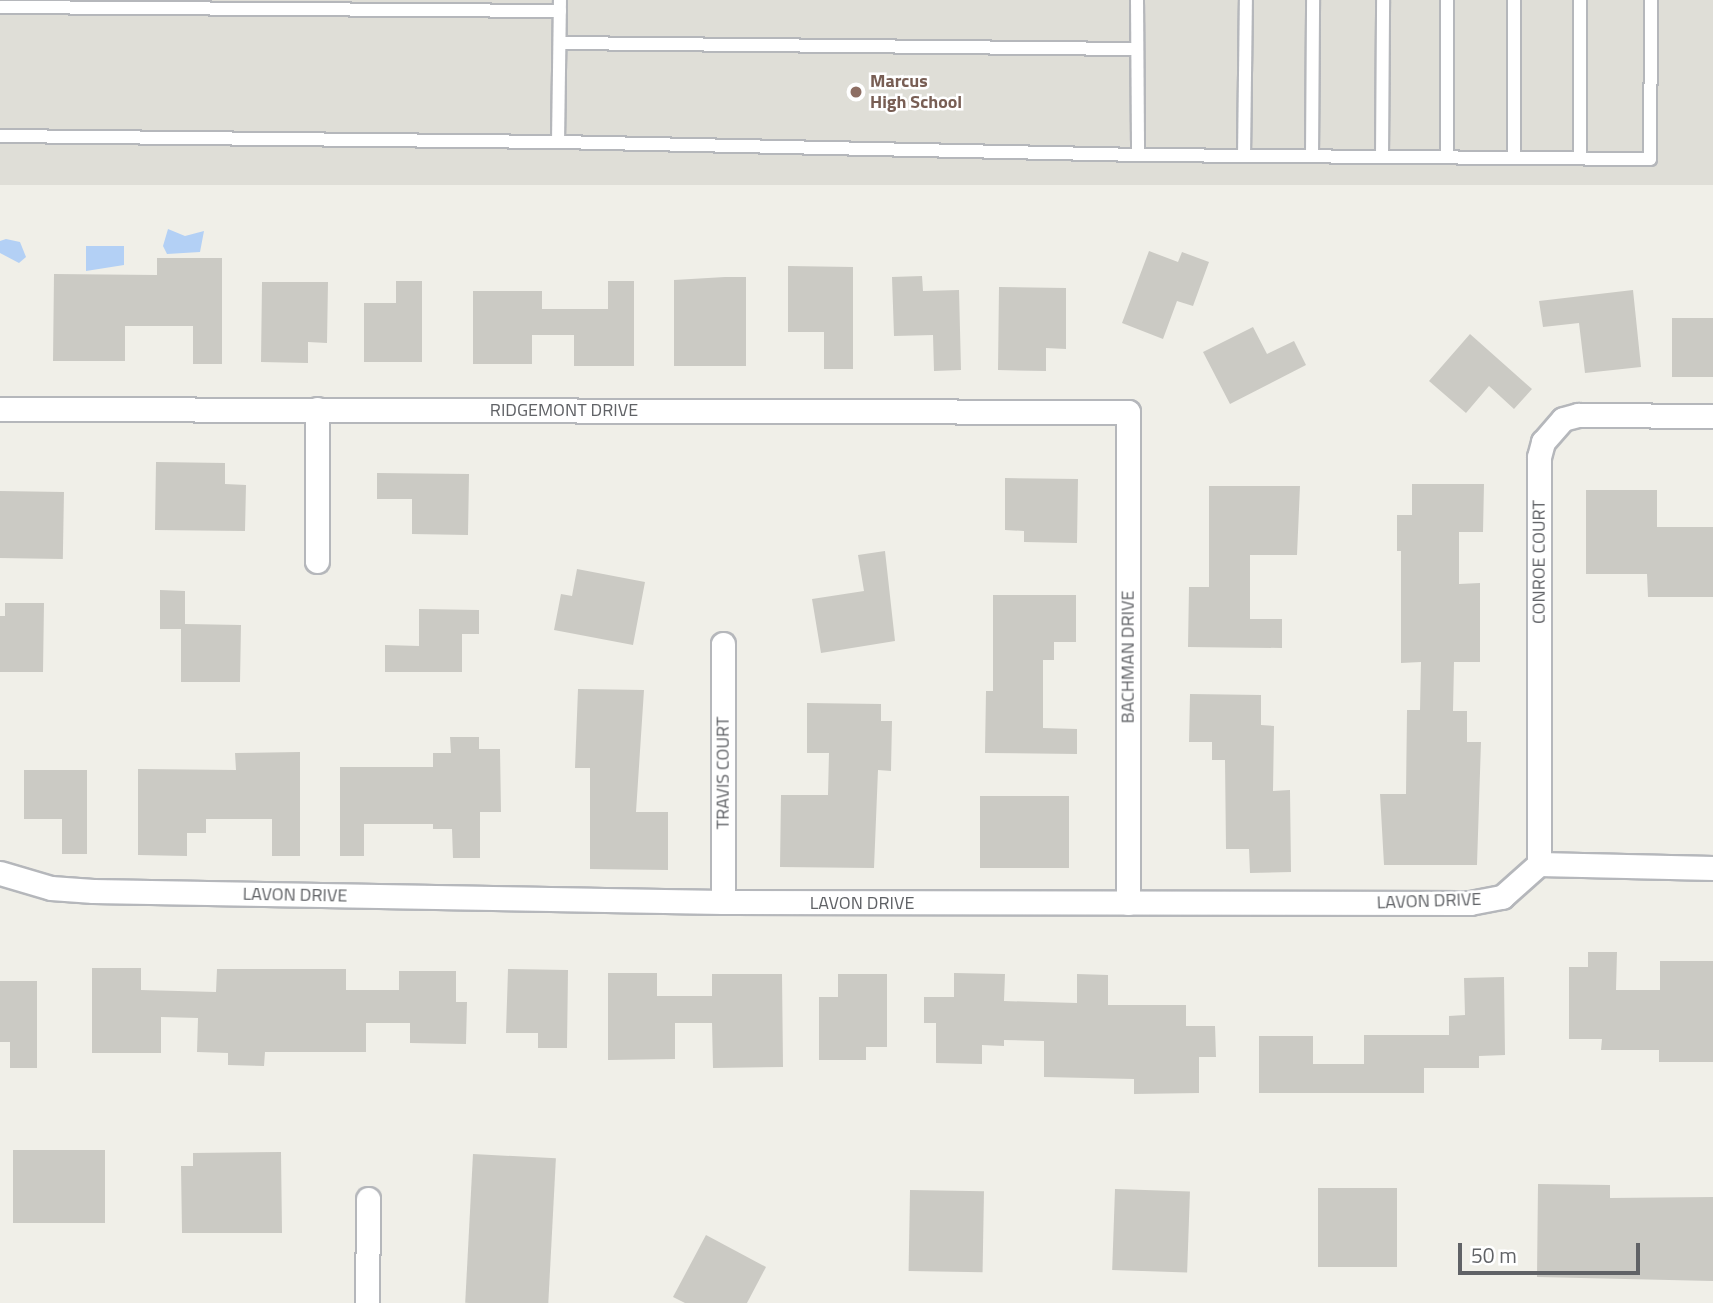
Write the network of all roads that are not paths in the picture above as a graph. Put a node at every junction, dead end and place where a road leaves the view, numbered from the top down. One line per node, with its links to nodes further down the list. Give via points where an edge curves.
1 (1137, 0): 12 (lane)
2 (1245, 0): 16 (lane)
3 (1313, 0): 17 (lane)
4 (1383, 0): 18 (lane)
5 (1447, 0): 19 (lane)
6 (1514, 0): 20 (lane)
7 (1580, 0): 21 (lane)
8 (1651, 0): 21 (lane, via 1650,159)
9 (560, 5): 10 (lane); 11 (lane)
10 (0, 7)
11 (560, 43): 12 (lane); 14 (lane)
12 (1137, 49): 15 (lane)
13 (0, 136): 14 (lane)
14 (558, 142): 15 (lane)
15 (1138, 155): 16 (lane)
16 (1244, 156): 17 (lane)
17 (1312, 156): 18 (lane)
18 (1382, 157): 19 (lane)
19 (1447, 157): 20 (lane)
20 (1514, 158): 21 (lane)
21 (1580, 158)
22 (0, 409): 23 (street, RIDGEMONT DRIVE)
23 (317, 409): 24 (street, RIDGEMONT DRIVE); 26 (street)
24 (1128, 412): 32 (street, BACHMAN DRIVE)
25 (1713, 416): 28 (street, CONROE COURT, via 1578,415 1563,419 1543,442 1539,457)
26 (317, 561)
27 (723, 643): 31 (street, TRAVIS COURT)
28 (1539, 864): 29 (street); 32 (street, LAVON DRIVE, via 1502,897 1470,903)
29 (1713, 868)
30 (0, 873): 31 (street, LAVON DRIVE, via 51,888 93,891)
31 (723, 902): 32 (street, LAVON DRIVE)
32 (1128, 903)
33 (368, 1199): 34 (street)
34 (367, 1303)

